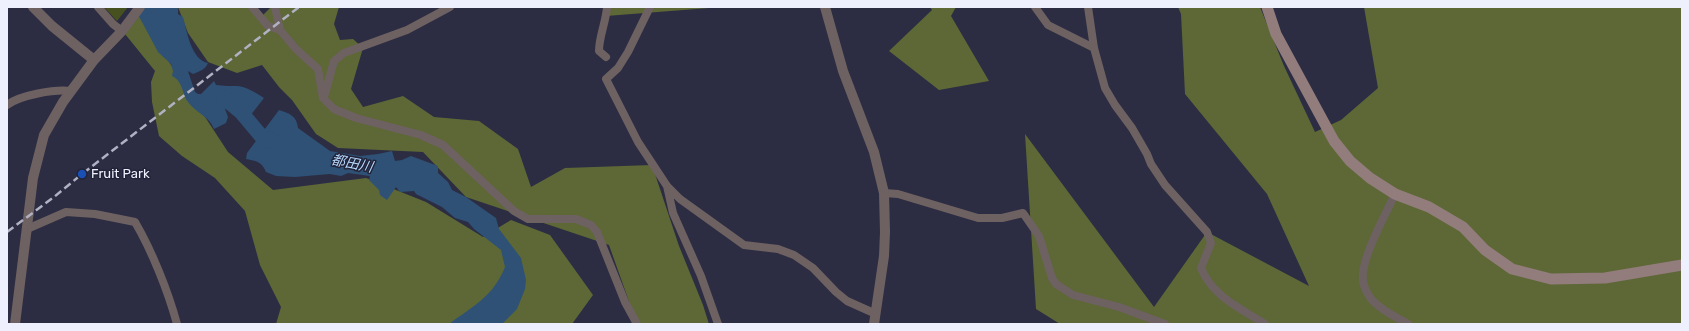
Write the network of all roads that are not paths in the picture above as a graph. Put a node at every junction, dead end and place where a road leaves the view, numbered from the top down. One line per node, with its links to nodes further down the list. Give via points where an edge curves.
1 (33, 7): 17 (street)
2 (98, 7): 14 (street, via 112,24)
3 (140, 7): 14 (street)
4 (252, 7): 13 (street, via 268,26)
5 (275, 7): 13 (street)
6 (450, 7): 19 (street, via 407,30 344,53 334,61)
7 (607, 7): 16 (street, via 599,43 599,51)
8 (650, 7): 21 (street, via 628,52 618,68 606,80 638,142)
9 (825, 7): 22 (street, via 842,71 874,152)
10 (1035, 7): 15 (street, via 1048,25)
11 (1088, 7): 15 (street)
12 (1267, 7): 23 (main road, via 1276,34 1334,141 1350,161)
13 (280, 30): 19 (street, via 318,68)
14 (122, 31): 17 (street)
15 (1094, 48): 32 (street, via 1105,88 1132,128 1151,164 1165,185 1207,232 1211,243 1201,268 1207,280 1218,293)
16 (606, 57)
17 (94, 60): 18 (street)
18 (71, 91): 20 (street, via 61,89 21,98); 24 (street, via 44,135 33,178)
19 (323, 98): 29 (street, via 334,109 356,118 421,135 443,145 514,211 528,219 576,219 591,225 597,232)
20 (7, 105)
21 (667, 186): 26 (street, via 680,200 744,244 778,249 794,255 813,268 847,301); 30 (street, via 673,213 701,276)
22 (884, 193): 26 (street, via 885,232); 31 (street, via 898,194 978,218 1002,218 1023,213 1039,236 1056,284 1073,294 1120,307)
23 (1395, 194): 25 (main road, via 1429,207 1462,227 1485,250 1512,269 1551,279 1605,278); 33 (street, via 1368,253 1363,280 1373,300 1386,312)
24 (27, 229): 27 (street); 28 (street, via 66,212 95,214 135,222)
25 (1682, 265)
26 (875, 319)
27 (15, 324)
28 (177, 324)
29 (637, 324)
30 (718, 324)
31 (1165, 324)
32 (1265, 324)
33 (1408, 324)

